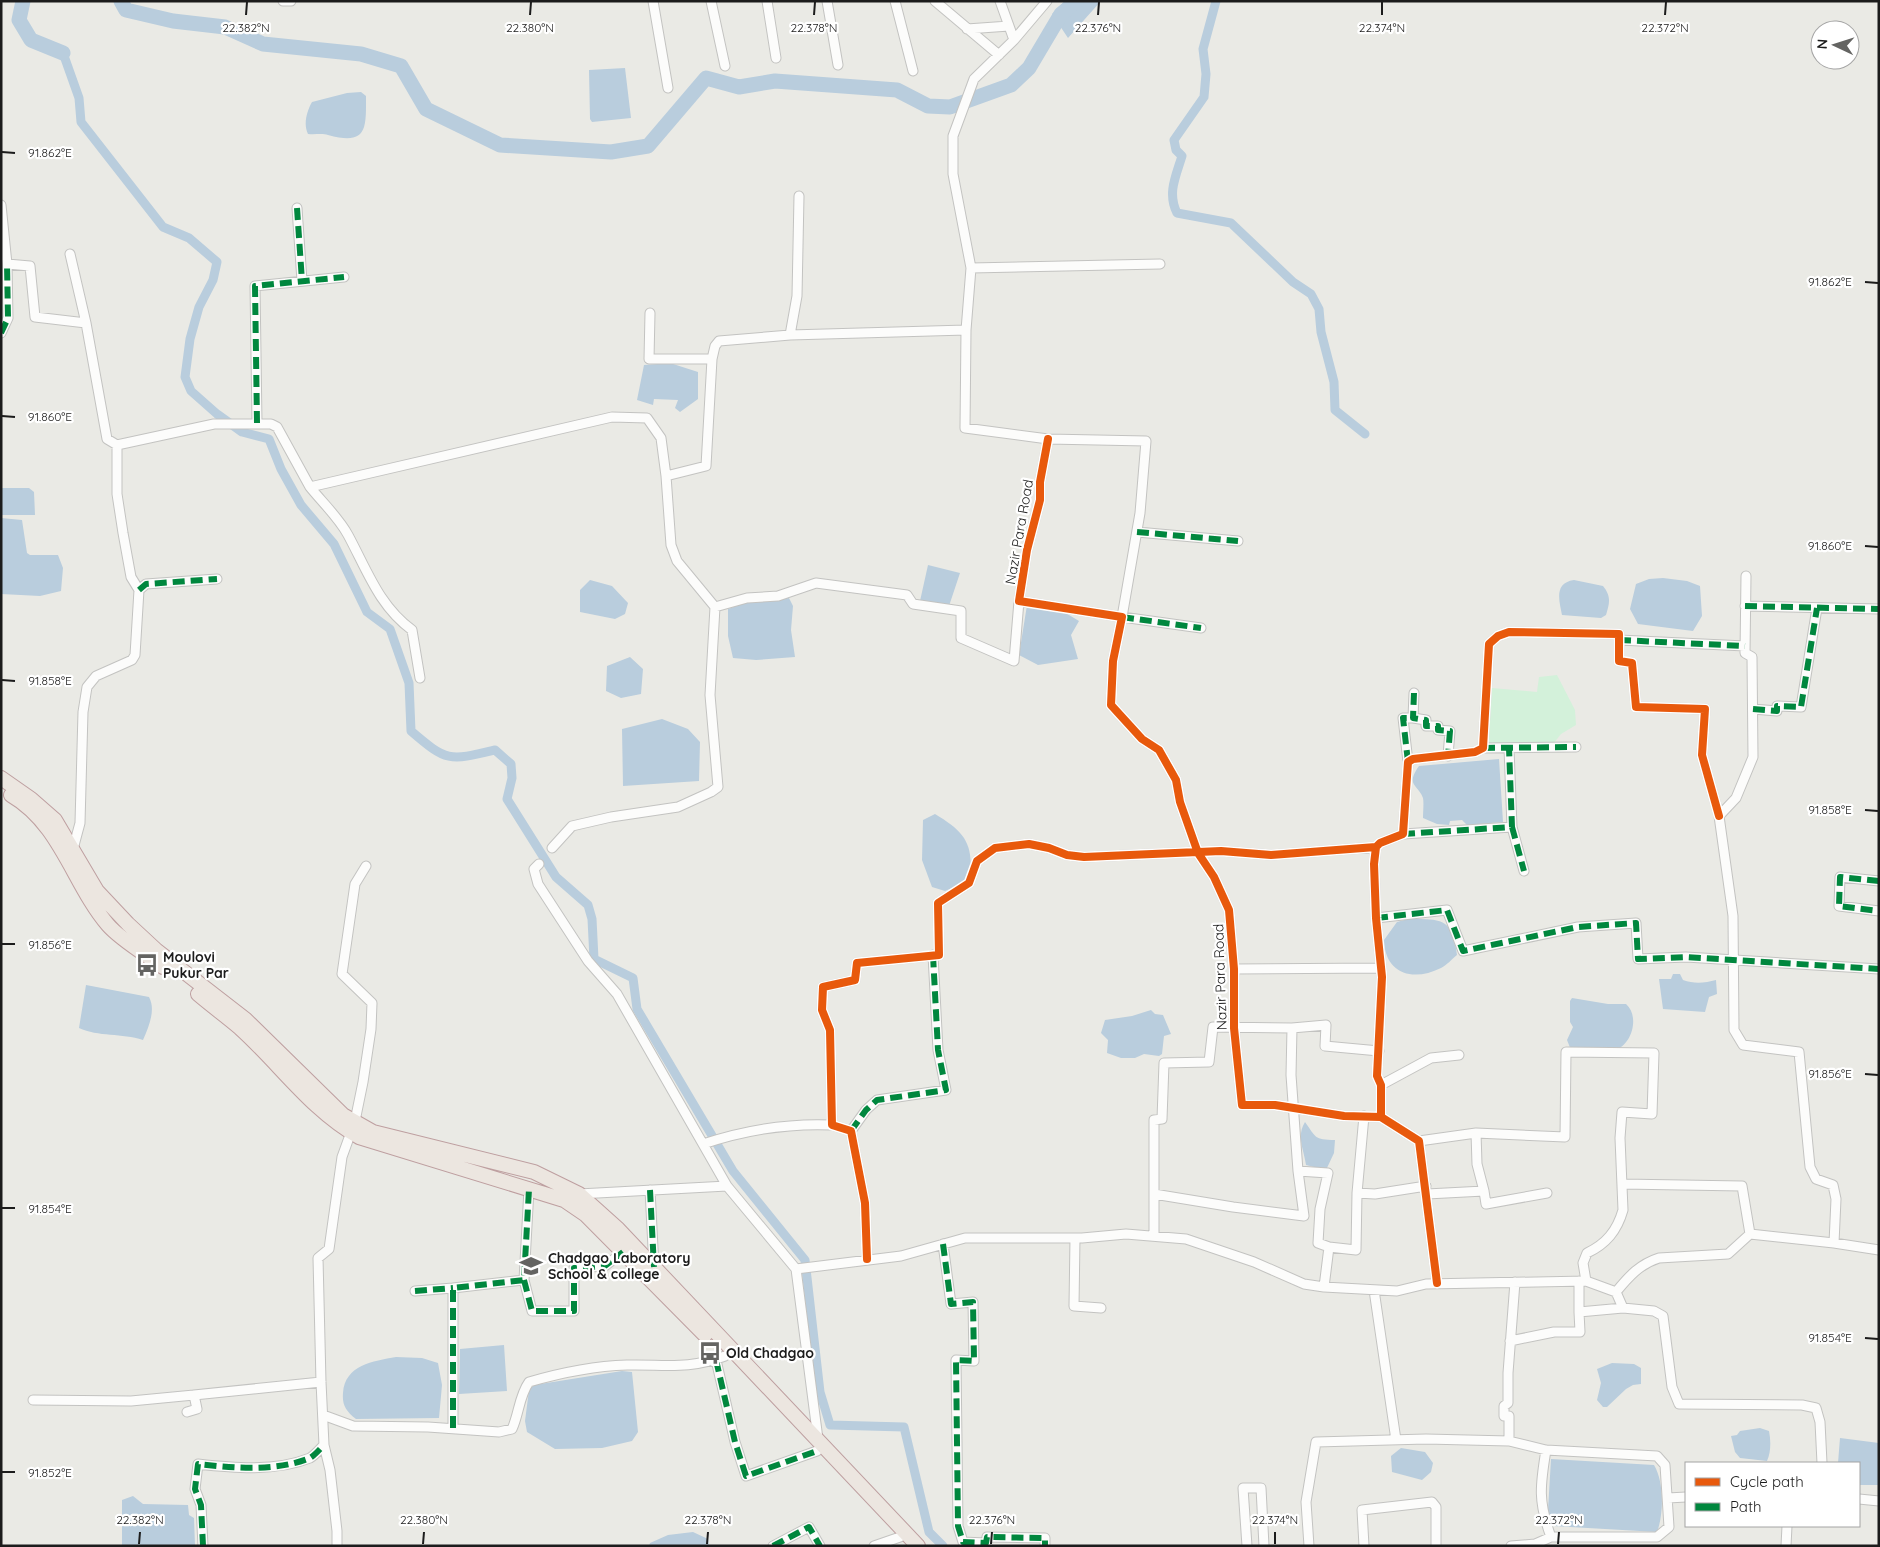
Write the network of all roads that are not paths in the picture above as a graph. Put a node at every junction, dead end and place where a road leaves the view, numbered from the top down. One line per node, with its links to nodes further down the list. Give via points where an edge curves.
1 (283, 1): 2 (street)
2 (291, 1)
3 (653, 1): 19 (street)
4 (712, 1): 17 (street)
5 (767, 1): 15 (street)
6 (827, 1): 16 (street)
7 (896, 1): 18 (street)
8 (935, 1): 12 (street)
9 (1000, 1): 11 (street)
10 (1047, 1): 13 (street)
11 (1009, 26): 12 (street); 13 (street)
12 (968, 29): 14 (street)
13 (1014, 40): 14 (street)
14 (999, 56): 26 (street, via 974,79 952,140 953,174)
15 (776, 58)
16 (838, 65)
17 (725, 66)
18 (913, 71)
19 (668, 88)
20 (799, 196): 33 (street, via 796,296)
21 (1, 205): 24 (street)
22 (297, 208): 28 (street)
23 (70, 254): 30 (street)
24 (7, 264): 30 (street, via 30,266 37,318); 32 (street, via 8,318)
25 (1160, 264): 26 (street)
26 (971, 268): 31 (street)
27 (344, 277): 28 (street)
28 (302, 281): 35 (street, via 255,286)
29 (650, 313): 34 (street, via 649,359)
30 (86, 322): 37 (street, via 105,436)
31 (966, 330): 33 (street); 36 (street, via 965,428)
32 (1, 333)
33 (790, 335): 34 (street, via 719,341)
34 (712, 359): 38 (street, via 706,466)
35 (257, 423): 37 (street, via 222,424); 39 (street, via 277,428)
36 (1048, 439): 40 (street, via 1146,441); 45 (street, Nazir Para Road)
37 (117, 445): 44 (street, via 123,533 131,577)
38 (666, 476): 39 (street, via 660,438 647,418 612,417); 47 (street, via 671,545 678,561)
39 (310, 486): 54 (street, via 347,533 376,592 395,618 412,630)
40 (1137, 532): 41 (street); 50 (street)
41 (1238, 541)
42 (1746, 576): 46 (street)
43 (217, 579): 44 (street, via 146,584)
44 (139, 590): 69 (street, via 135,655 132,660 96,676 87,687 82,712 80,823)
45 (1020, 601): 47 (street, via 1014,661 961,638 961,611 914,604 908,595 816,583 778,596 747,598); 50 (street, Nazir Para Road)
46 (1746, 606): 48 (street); 53 (street)
47 (715, 607): 68 (street, via 710,695 718,786 678,807 572,826)
48 (1816, 608): 49 (street); 56 (street, via 1801,707 1777,706 1776,711)
49 (1879, 609)
50 (1122, 616): 51 (street); 70 (street, Nazir Para Road, via 1113,661 1110,705 1142,739 1159,750 1176,780 1180,802)
51 (1201, 628)
52 (1619, 640): 53 (street); 58 (street, via 1619,634 1509,632 1498,636 1489,644); 64 (street, via 1619,661 1632,663 1636,707 1705,709 1702,755)
53 (1745, 646): 56 (street, via 1745,653 1752,657)
54 (420, 678)
55 (1414, 693): 57 (street)
56 (1753, 709): 64 (street, via 1753,757 1736,798)
57 (1413, 718): 61 (street, via 1426,720 1426,726 1450,731); 62 (street, via 1403,718)
58 (1483, 748): 59 (street); 61 (street)
59 (1509, 748): 60 (street); 65 (street)
60 (1576, 748)
61 (1448, 756): 62 (street)
62 (1408, 762): 66 (street)
63 (2, 782): 69 (highway, via 32,799 55,820); 91 (highway, via 52,831 82,886 109,926 240,1029 339,1126)
64 (1719, 816): 78 (street, via 1729,878)
65 (1512, 827): 66 (street); 73 (street)
66 (1404, 834): 67 (street)
67 (1376, 847): 70 (street, via 1271,855 1221,851); 76 (street)
68 (552, 848)
69 (72, 849): 91 (highway, via 97,891 128,924 156,950 245,1019)
70 (1198, 853): 77 (street, via 1084,857 1029,844 995,848 976,861 969,883 938,903 939,955); 80 (street, Nazir Para Road, via 1214,876 1229,910)
71 (539, 864): 95 (street, via 534,869 538,884 588,961 617,994)
72 (366, 866): 91 (street, via 355,884 342,974 372,1003 373,1013)
73 (1524, 871)
74 (1879, 881): 75 (street, via 1840,877 1839,906)
75 (1879, 911)
76 (1376, 918): 78 (street, via 1447,910 1463,952 1578,927 1636,922 1638,959 1686,956); 79 (street)
77 (933, 956): 90 (street, via 857,963 856,980 823,987 822,1010 830,1030); 92 (street, via 938,1050 946,1090 876,1100)
78 (1734, 961): 81 (street); 110 (street, via 1734,1030 1743,1045 1799,1052 1810,1168 1816,1179 1833,1185 1836,1199)
79 (1380, 968): 80 (street); 84 (street)
80 (1234, 969): 82 (street, Nazir Para Road)
81 (1879, 969)
82 (1234, 1028): 83 (street); 87 (street, Nazir Para Road, via 1242,1105 1274,1105); 106 (street, via 1213,1028 1209,1062 1164,1063 1162,1119 1154,1120)
83 (1292, 1028): 84 (street, via 1326,1025 1324,1046); 87 (street, via 1290,1075)
84 (1379, 1050): 86 (street, via 1377,1076)
85 (1459, 1055): 86 (street, via 1431,1058)
86 (1381, 1085): 89 (street)
87 (1293, 1109): 88 (street, Nazir Para Road); 96 (street)
88 (1364, 1116): 89 (street, Nazir Para Road); 103 (street)
89 (1381, 1117): 94 (street, Nazir Para Road)
90 (832, 1125): 92 (street); 95 (street, via 801,1123 742,1132)
91 (353, 1127): 99 (highway, via 359,1137); 105 (highway, via 534,1172); 132 (street, via 342,1157 329,1249 318,1258)
92 (850, 1131): 115 (street, via 865,1203)
93 (1476, 1133): 94 (street); 97 (street, via 1565,1137 1566,1052 1654,1052 1652,1114 1622,1112); 102 (street, via 1477,1164)
94 (1419, 1141): 101 (street)
95 (703, 1144): 98 (street)
96 (1298, 1171): 106 (street, via 1304,1216); 112 (street, via 1328,1173 1320,1210 1318,1243)
97 (1622, 1184): 107 (street, via 1742,1186); 119 (street, via 1620,1219 1603,1245 1587,1253 1583,1263)
98 (727, 1186): 100 (street); 117 (street)
99 (529, 1189): 114 (highway, via 564,1200 586,1215); 118 (street)
100 (650, 1190): 105 (street); 116 (street)
101 (1427, 1190): 102 (street); 103 (street); 121 (street)
102 (1484, 1190): 104 (street, via 1486,1204)
103 (1357, 1193): 112 (street, via 1356,1250)
104 (1547, 1193)
105 (579, 1194): 116 (highway)
106 (1154, 1194): 108 (street)
107 (1750, 1234): 110 (street); 126 (street, via 1728,1254 1650,1261 1636,1270)
108 (1154, 1235): 109 (street); 122 (street, via 1186,1239 1254,1262 1304,1284)
109 (1075, 1238): 111 (street, via 965,1238); 127 (street, via 1074,1306)
110 (1834, 1243): 113 (street)
111 (942, 1244): 115 (street, via 901,1256); 157 (street, via 951,1304 973,1302 974,1360 956,1360 957,1518 962,1542 986,1543 988,1537 1045,1538)
112 (1329, 1247): 122 (street)
113 (1879, 1250)
114 (623, 1252): 118 (street, via 605,1266 574,1268 574,1311 532,1311); 131 (highway)
115 (867, 1259): 117 (street)
116 (654, 1267): 141 (highway)
117 (796, 1269): 141 (street)
118 (524, 1280): 123 (street)
119 (1583, 1281): 120 (street); 126 (street); 129 (street)
120 (1514, 1282): 121 (street); 130 (street)
121 (1437, 1283): 124 (street, via 1397,1291)
122 (1324, 1286): 124 (street)
123 (453, 1288): 125 (street); 137 (street)
124 (1374, 1290): 138 (street)
125 (415, 1291)
126 (1616, 1292): 128 (street)
127 (1101, 1308)
128 (1623, 1308): 129 (street); 143 (street, via 1654,1311 1663,1316 1672,1388 1679,1404 1802,1405 1816,1408)
129 (1579, 1312): 130 (street, via 1580,1332 1554,1332)
130 (1510, 1341): 139 (street, via 1508,1403 1504,1406 1504,1416 1509,1416)
131 (721, 1358): 137 (street, via 676,1367 627,1365 542,1378 529,1382 524,1389 512,1429 499,1432); 141 (highway); 141 (street, via 735,1442 746,1476)
132 (321, 1382): 133 (street); 136 (street)
133 (194, 1395): 134 (street, via 131,1401); 135 (street, via 197,1409)
134 (33, 1400)
135 (187, 1412)
136 (323, 1414): 137 (street, via 353,1426); 140 (street)
137 (453, 1428)
138 (1396, 1440): 139 (street); 160 (street, via 1316,1442 1306,1502)
139 (1510, 1441): 142 (street)
140 (324, 1445): 151 (street, via 311,1457 281,1465 243,1468 198,1464 195,1489 201,1505); 152 (street, via 338,1531)
141 (818, 1446): 150 (highway); 156 (highway)
142 (1546, 1450): 145 (street, via 1657,1456 1666,1465); 149 (street, via 1541,1512)
143 (1822, 1462)
144 (1685, 1497): 145 (street)
145 (1668, 1498): 149 (street, via 1669,1527 1657,1537)
146 (1860, 1499): 147 (street)
147 (1879, 1501)
148 (1787, 1527): 164 (street)
149 (1551, 1537): 163 (street, via 1535,1544)
150 (904, 1541): 155 (street)
151 (202, 1546)
152 (337, 1546)
153 (773, 1546): 154 (street, via 809,1527)
154 (820, 1546)
155 (874, 1546)
156 (918, 1546)
157 (1045, 1546)
158 (1248, 1546): 159 (street, via 1242,1488 1261,1488)
159 (1264, 1546)
160 (1309, 1546)
161 (1364, 1546): 162 (street, via 1362,1510 1432,1502 1436,1507)
162 (1436, 1546)
163 (1511, 1546)
164 (1786, 1546)

